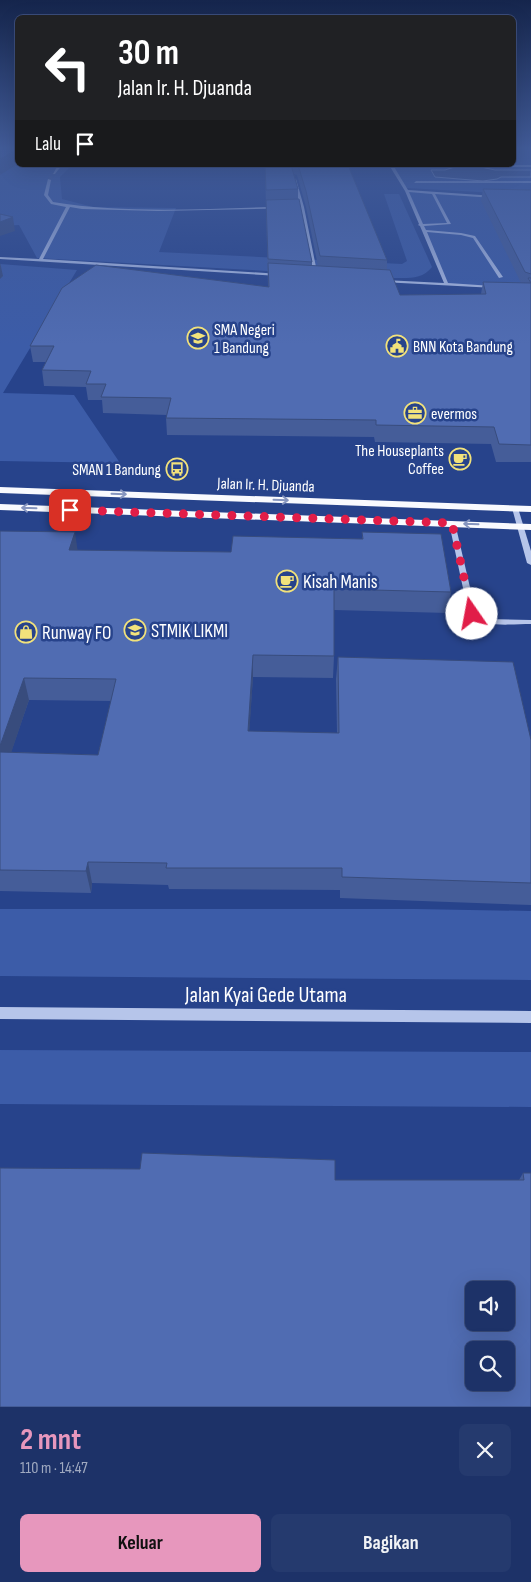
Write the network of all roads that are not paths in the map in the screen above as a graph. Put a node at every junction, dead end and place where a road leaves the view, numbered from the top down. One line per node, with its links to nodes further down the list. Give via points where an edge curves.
1 (65, 214): 8 (street)
2 (303, 214): 11 (street)
3 (415, 214): 5 (street)
4 (443, 214): 5 (street, via 448,224)
5 (420, 226): 6 (street)
6 (422, 231): 12 (street, via 474,238); 15 (street)
7 (0, 258): 8 (street)
8 (40, 261): 9 (street)
9 (286, 276)
10 (306, 277): 11 (street)
11 (316, 277): 13 (street)
12 (501, 277)
13 (325, 278)
14 (382, 281): 15 (street)
15 (448, 284): 16 (street)
16 (496, 288)
17 (0, 490): 19 (main road, Jalan Ir. H. Djuanda, one-way to 19)
18 (0, 507): 21 (main road, Jalan Ir. H. Djuanda, one-way to 18)
19 (515, 508): 20 (main road, Jalan Ir. H. Djuanda); 22 (street)
20 (531, 509)
21 (452, 523): 22 (main road, Jalan Ir. H. Djuanda, one-way to 21); 25 (street, via 472,614 486,621)
22 (520, 526): 23 (main road, Jalan Ir. H. Djuanda); 24 (street)
23 (531, 527)
24 (531, 563)
25 (531, 622)
26 (0, 1013): 27 (street, Jalan Kyai Gede Utama)
27 (531, 1018)

